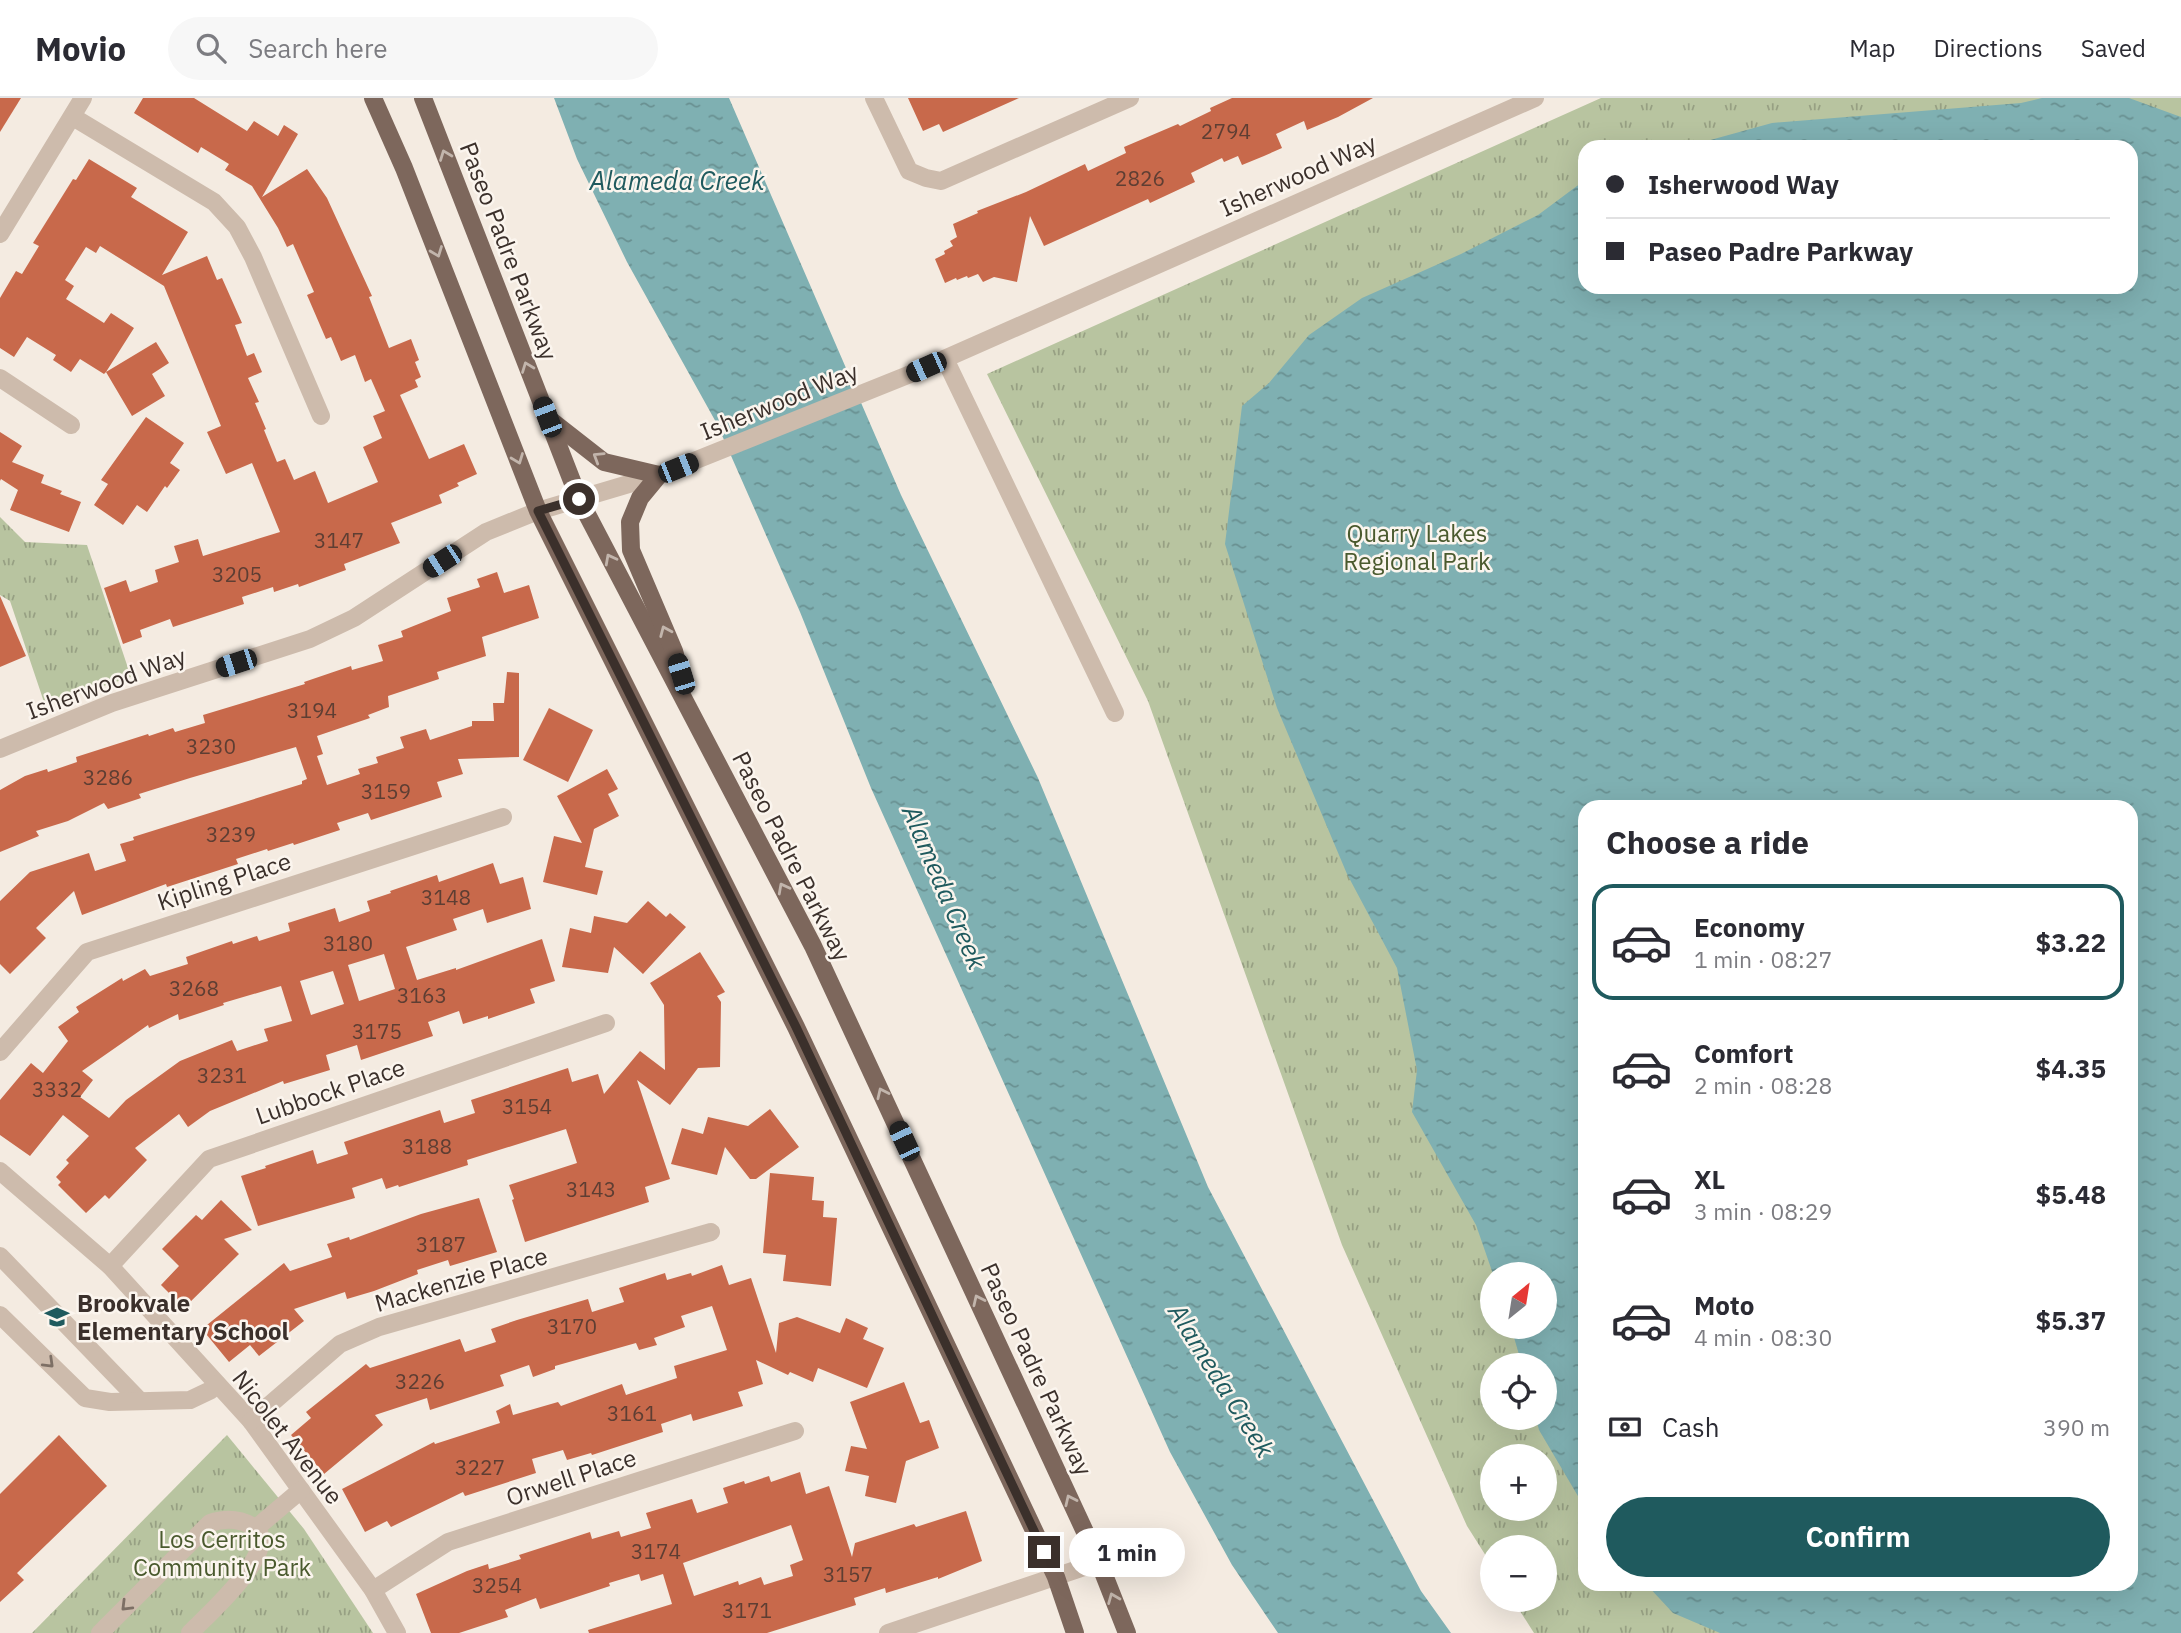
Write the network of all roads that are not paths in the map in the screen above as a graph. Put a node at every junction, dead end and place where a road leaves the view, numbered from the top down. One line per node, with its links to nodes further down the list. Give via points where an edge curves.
1 (83, 98): 7 (street)
2 (373, 98): 16 (main road, one-way to 16)
3 (424, 98): 12 (main road, Paseo Padre Parkway, one-way to 3)
4 (874, 98): 5 (street, via 909,171 942,181)
5 (1130, 98)
6 (1535, 98): 9 (street, Isherwood Way)
7 (73, 117): 8 (street); 11 (street, via 214,202 237,226)
8 (0, 234)
9 (945, 359): 14 (street, Isherwood Way); 17 (street)
10 (0, 378): 13 (street)
11 (321, 416)
12 (547, 417): 14 (main road, one-way to 12, via 604,463); 15 (main road, Paseo Padre Parkway)
13 (71, 425)
14 (662, 474): 15 (street, Isherwood Way); 18 (main road, one-way to 14, via 674,651 631,550 630,522 640,498)
15 (579, 499): 16 (street, Isherwood Way); 18 (main road, Paseo Padre Parkway, one-way to 15)
16 (538, 511): 19 (street, Isherwood Way, via 486,532 354,618 310,639 112,703); 35 (main road, via 796,1027)
17 (1115, 713)
18 (694, 719): 34 (main road, Paseo Padre Parkway, one-way to 18, via 813,946)
19 (0, 749)
20 (503, 817): 22 (street, Kipling Place, via 87,951)
21 (606, 1023): 26 (street, Lubbock Place, via 209,1159)
22 (0, 1052)
23 (0, 1171): 26 (street, Nicolet Avenue)
24 (711, 1232): 30 (street, Mackenzie Place, via 379,1327 340,1344)
25 (0, 1256): 29 (street)
26 (110, 1266): 28 (street, Nicolet Avenue)
27 (0, 1315): 29 (street, one-way to 29, via 85,1398)
28 (217, 1384): 29 (street, via 190,1400); 30 (street, Nicolet Avenue)
29 (140, 1401)
30 (251, 1421): 32 (street, Nicolet Avenue)
31 (795, 1431): 36 (street, Orwell Place, via 448,1542)
32 (301, 1490): 33 (street); 36 (street, Nicolet Avenue)
33 (256, 1528): 37 (street, one-way to 37, via 236,1520 210,1523); 38 (street, via 261,1535 253,1564)
34 (1099, 1562): 35 (street); 42 (main road, Paseo Padre Parkway, one-way to 34)
35 (1056, 1577): 40 (street); 41 (main road)
36 (373, 1590): 39 (street, Nicolet Avenue)
37 (100, 1633)
38 (190, 1633)
39 (397, 1633)
40 (888, 1633)
41 (1075, 1633)
42 (1127, 1633)

